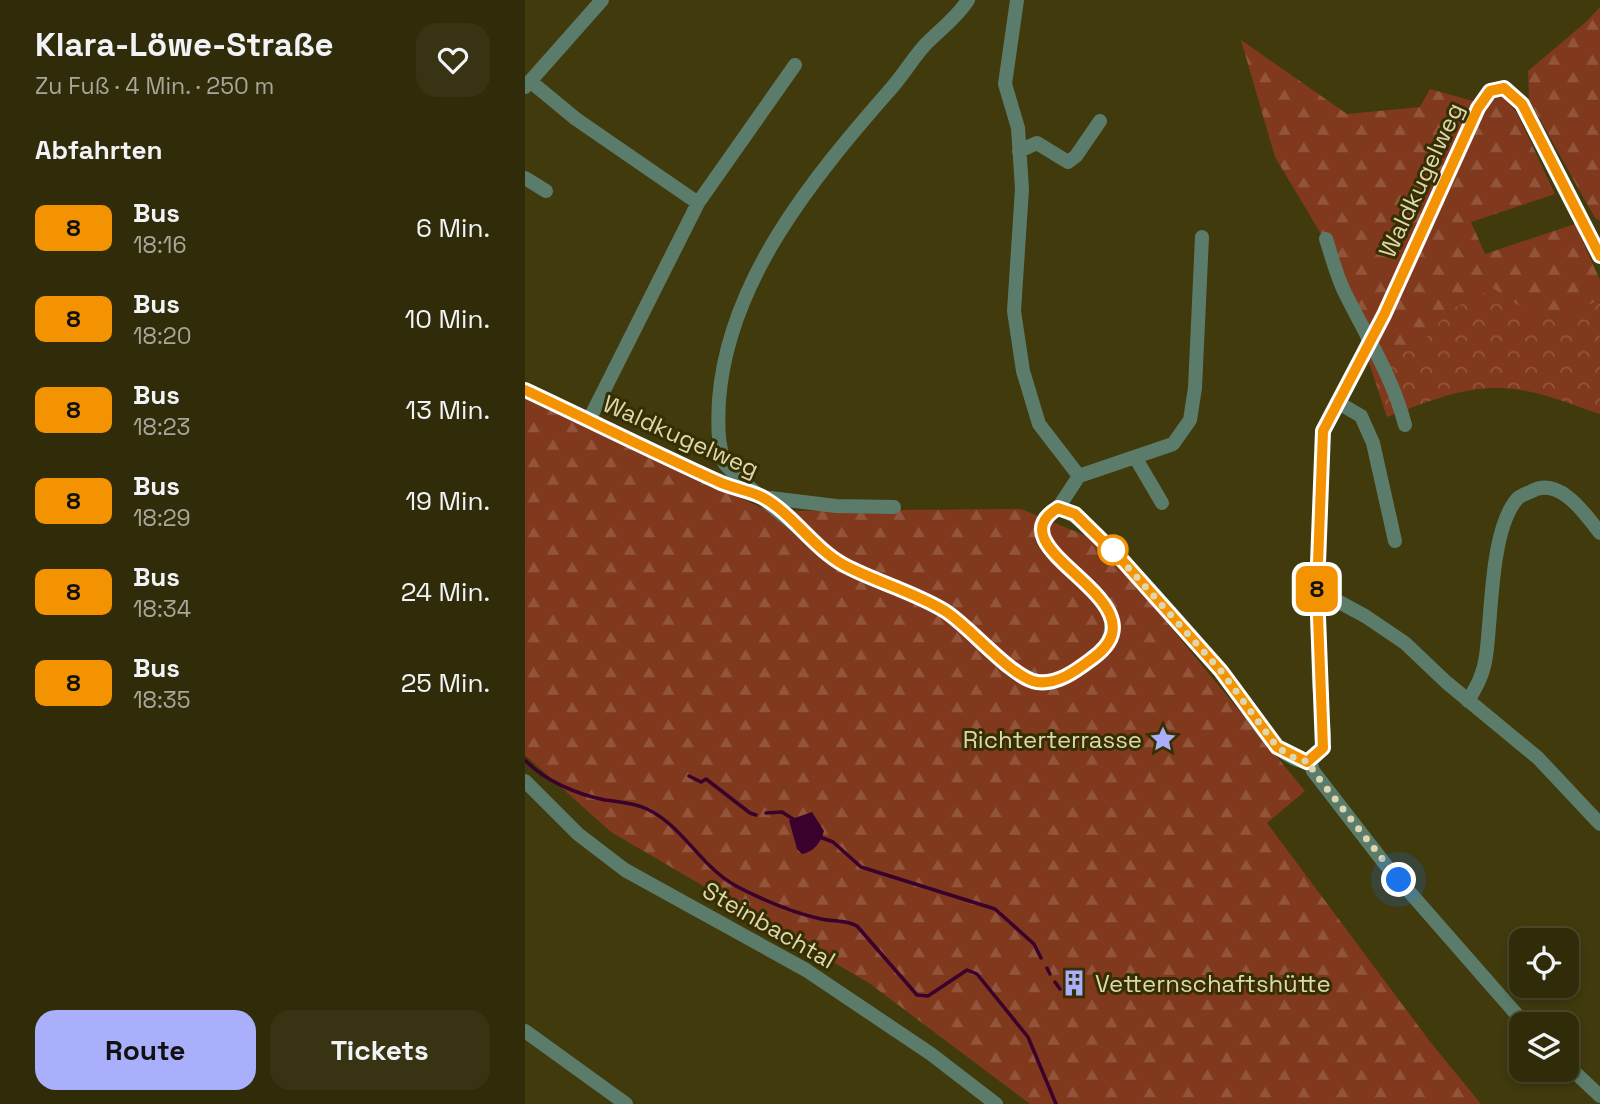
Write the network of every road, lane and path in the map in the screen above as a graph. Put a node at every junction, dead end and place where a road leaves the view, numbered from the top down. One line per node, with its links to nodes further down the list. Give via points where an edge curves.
1 (602, 0): 5 (street)
2 (968, 0): 22 (street, via 859,124 797,206 747,292 730,335 721,381 720,450 725,464)
3 (1017, 0): 7 (street, via 1005,84 1018,128)
4 (795, 65): 10 (street)
5 (527, 84): 10 (street)
6 (1100, 121): 7 (street, via 1072,160 1037,143)
7 (1019, 150): 21 (street, via 1022,189 1014,311 1023,371 1039,424)
8 (525, 178): 9 (street)
9 (546, 191)
10 (698, 203): 18 (street)
11 (1202, 237): 20 (street, via 1190,420 1173,444)
12 (1594, 238): 14 (street, Waldkugelweg); 15 (street, Waldkugelweg, via 1522,104 1504,88 1490,91 1478,108)
13 (1326, 239): 15 (street, via 1346,294)
14 (1600, 256)
15 (1372, 340): 17 (street, Waldkugelweg); 19 (street)
16 (525, 390): 18 (street, Waldkugelweg)
17 (1337, 402): 27 (street, via 1361,416 1373,443); 28 (street, Waldkugelweg, via 1320,445)
18 (589, 420): 22 (street, Waldkugelweg, via 719,483)
19 (1405, 425)
20 (1135, 457): 21 (street); 23 (street)
21 (1079, 476): 25 (street)
22 (762, 497): 24 (street); 25 (street, Waldkugelweg, via 841,563 945,611 1035,682 1060,680 1096,656 1110,639 1113,621 1089,585 1049,551 1042,538 1042,525)
23 (1162, 503)
24 (894, 507)
25 (1058, 508): 30 (street, via 1075,514 1123,561 1221,671 1277,747)
26 (1600, 533): 29 (street, via 1576,501 1556,491 1538,488 1518,498 1504,526 1494,575 1486,657 1480,681)
27 (1395, 541)
28 (1317, 590): 29 (street, via 1405,643); 30 (street, Waldkugelweg, via 1324,734 1323,748)
29 (1468, 701): 32 (street, via 1538,758)
30 (1310, 762): 33 (street, via 1385,864)
31 (525, 780): 38 (street, Steinbachtal, via 578,834 625,870 806,970)
32 (1600, 824)
33 (1514, 1012)
34 (525, 1031): 37 (street)
35 (1579, 1076): 36 (street)
36 (1600, 1096)
37 (626, 1104)
38 (996, 1104)

